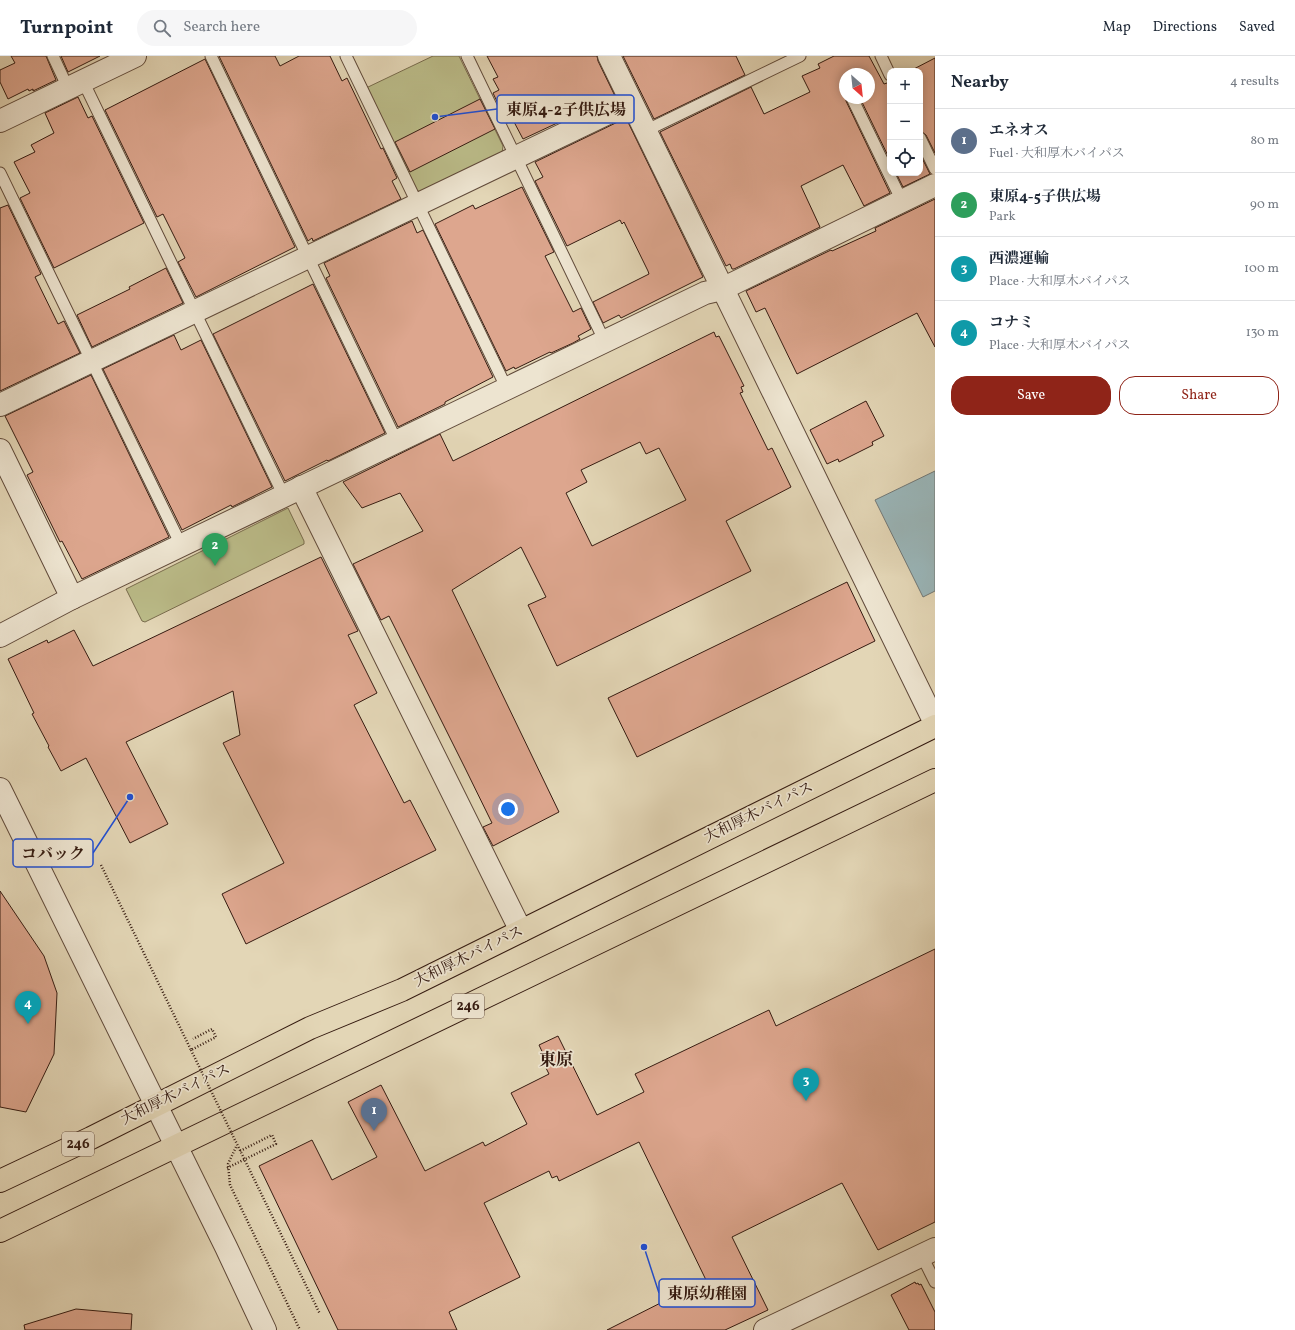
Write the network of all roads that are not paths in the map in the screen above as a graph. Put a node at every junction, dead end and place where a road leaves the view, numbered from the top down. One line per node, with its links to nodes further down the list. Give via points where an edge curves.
1 (53, 56): 10 (lane)
2 (135, 56): 10 (street)
3 (211, 56): 22 (lane)
4 (346, 56): 21 (lane)
5 (467, 56): 16 (lane)
6 (609, 56): 11 (street)
7 (800, 56): 14 (lane)
8 (881, 56): 9 (lane)
9 (887, 69)
10 (76, 85): 13 (street); 24 (lane)
11 (631, 102): 14 (street); 16 (street)
12 (855, 104): 20 (lane)
13 (0, 121)
14 (645, 131): 23 (street)
15 (921, 140): 17 (lane)
16 (516, 157): 21 (street); 25 (lane)
17 (935, 169)
18 (0, 173): 26 (lane)
19 (935, 185): 20 (street)
20 (902, 201): 23 (street)
21 (418, 204): 22 (street); 27 (lane)
22 (308, 257): 24 (street); 29 (lane)
23 (722, 289): 25 (street, via 705,293); 35 (street)
24 (194, 312): 26 (street); 31 (lane)
25 (605, 342): 27 (street)
26 (92, 361): 28 (street); 32 (lane)
27 (507, 389): 29 (street)
28 (0, 405)
29 (397, 442): 31 (street)
30 (0, 450): 33 (street)
31 (292, 492): 32 (street); 39 (street)
32 (181, 545): 33 (street)
33 (72, 598): 34 (street)
34 (0, 636)
35 (935, 722)
36 (935, 726): 39 (highway, 大和厚木バイパス / 246)
37 (935, 780): 41 (highway, 246)
38 (0, 790): 40 (street)
39 (521, 932): 40 (highway, 大和厚木バイパス / 246, via 402,990 310,1028)
40 (156, 1106): 41 (street); 42 (highway, 大和厚木バイパス / 246)
41 (176, 1146): 43 (highway, 246); 46 (street)
42 (0, 1181)
43 (0, 1231)
44 (929, 1253): 45 (lane); 47 (street)
45 (935, 1282)
46 (265, 1330)
47 (765, 1330)

